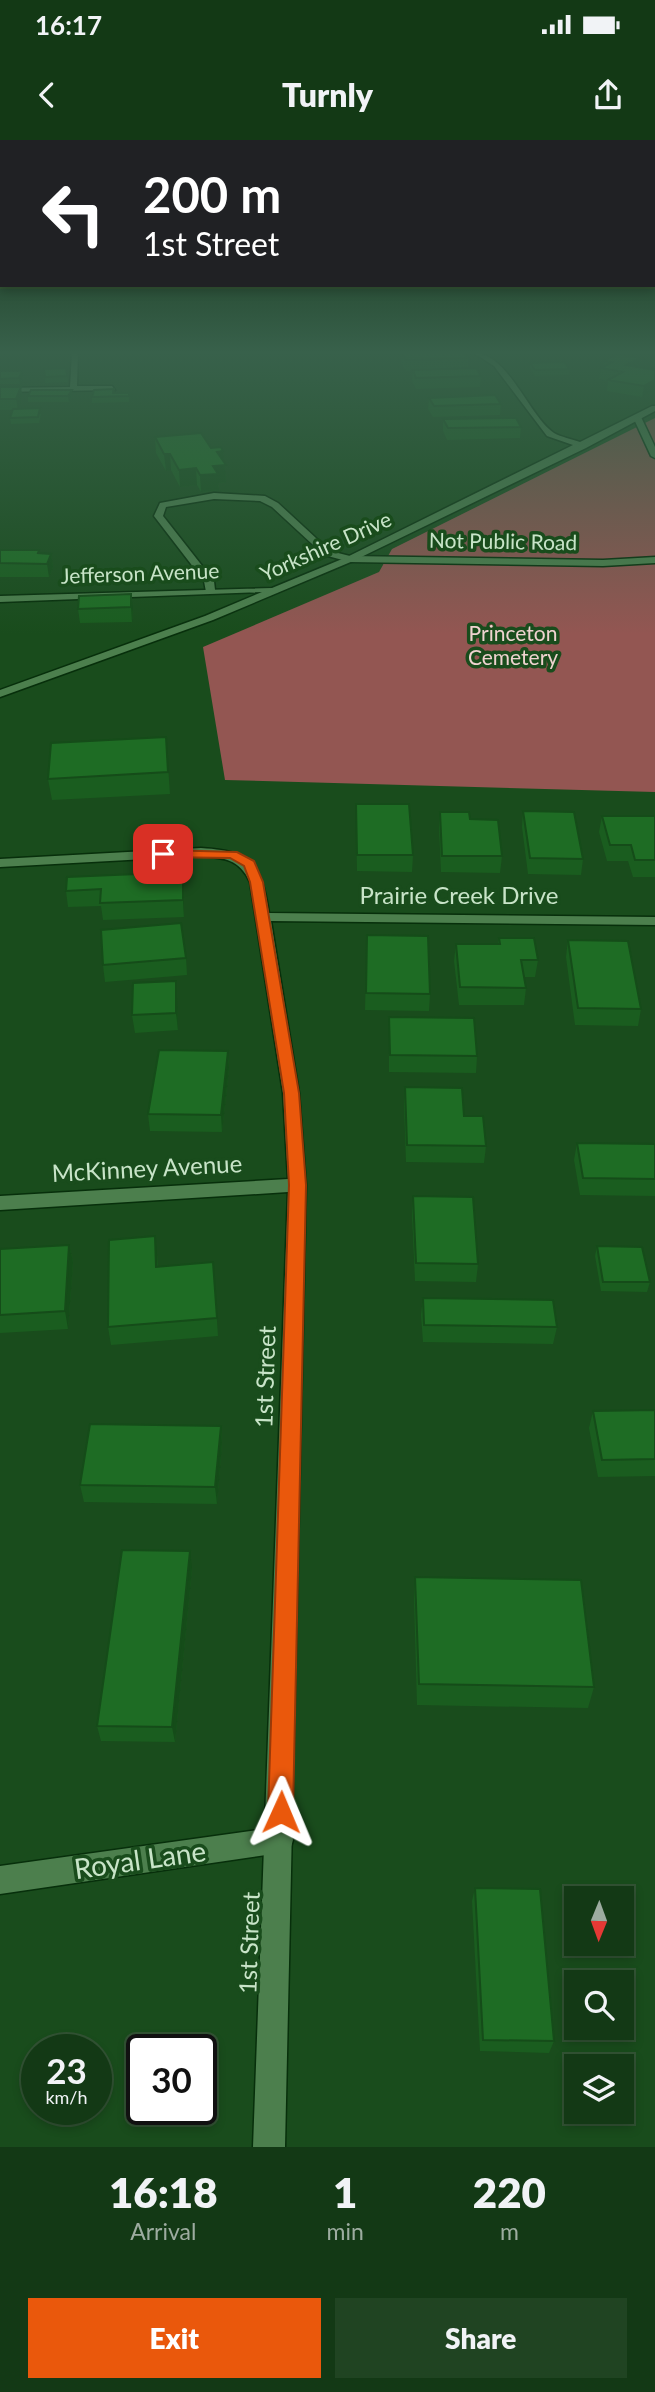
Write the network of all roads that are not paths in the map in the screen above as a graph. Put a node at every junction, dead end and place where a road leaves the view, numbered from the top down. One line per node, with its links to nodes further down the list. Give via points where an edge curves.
1 (582, 447): 2 (street, Yorkshire Drive)
2 (351, 559): 3 (street, Not Public Road); 4 (street, Yorkshire Drive); 5 (street, via 327,553 262,498 214,496 163,505 158,516 209,581)
3 (655, 560)
4 (282, 588): 5 (street, Jefferson Avenue); 7 (street, Yorkshire Drive)
5 (210, 590): 6 (street, Jefferson Avenue)
6 (0, 599)
7 (0, 694)
8 (0, 863): 9 (street, 1st Street, via 201,852 232,855 249,864)
9 (263, 917): 10 (street, Prairie Creek Drive); 11 (street, 1st Street, via 291,1093)
10 (655, 921)
11 (298, 1185): 12 (street, McKinney Avenue); 13 (street, 1st Street)
12 (0, 1203)
13 (280, 1840): 14 (street, Royal Lane); 15 (street, 1st Street)
14 (0, 1880)
15 (269, 2147)

